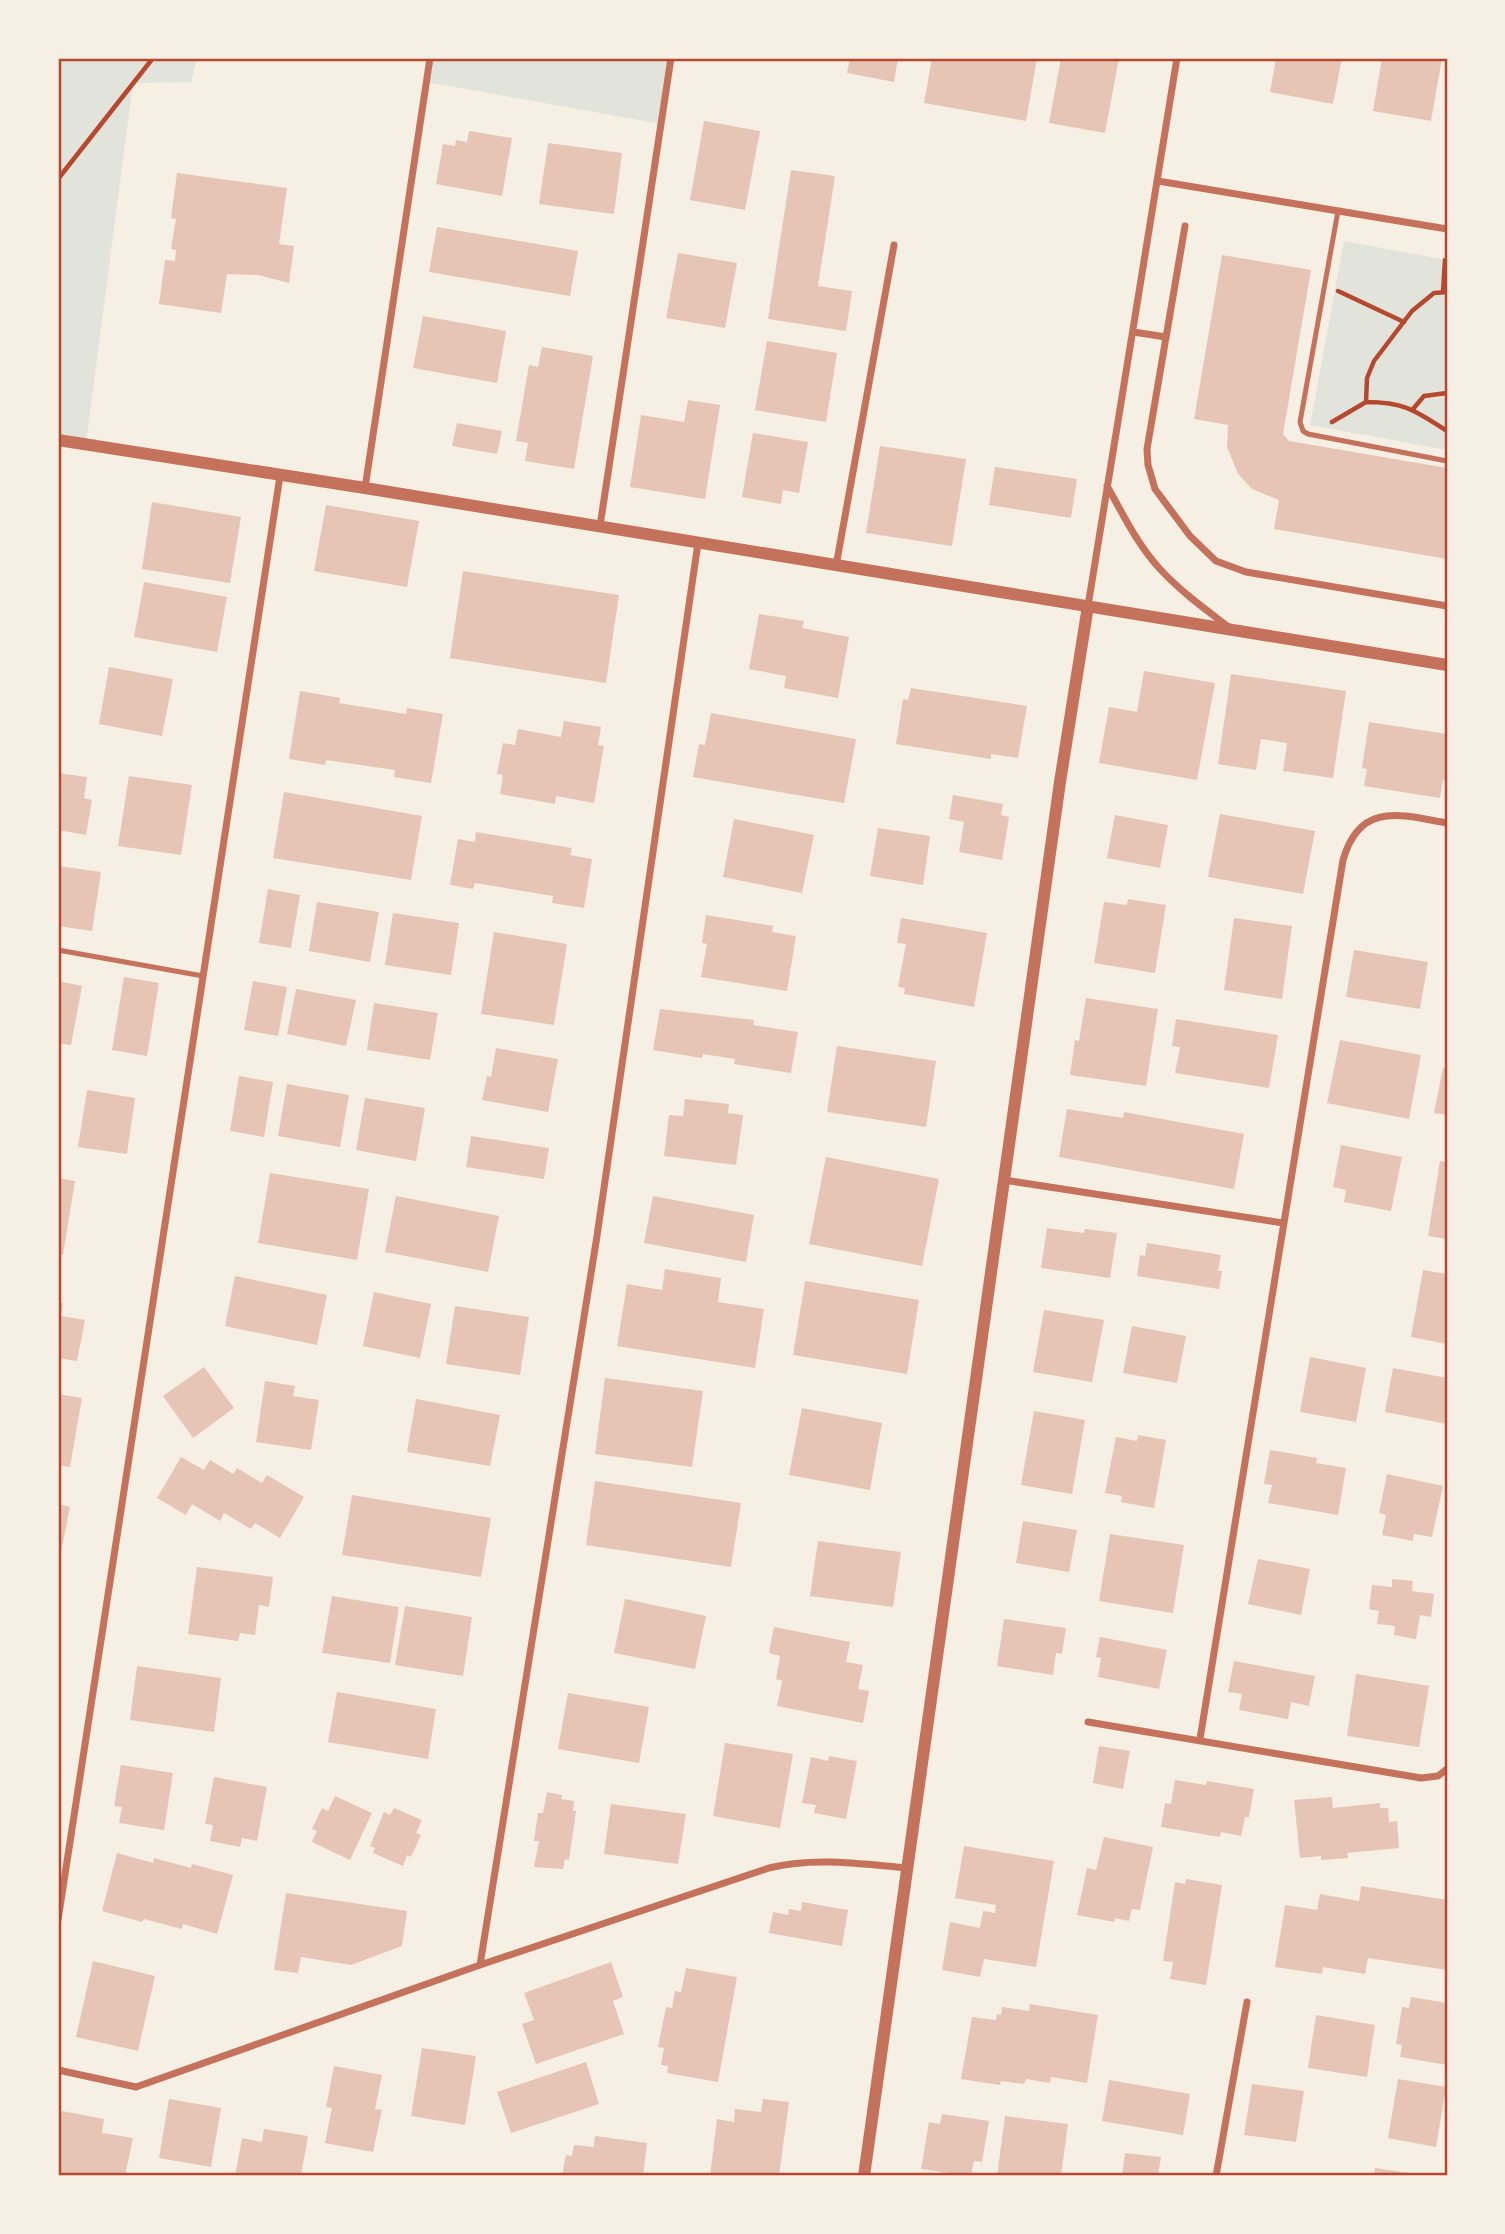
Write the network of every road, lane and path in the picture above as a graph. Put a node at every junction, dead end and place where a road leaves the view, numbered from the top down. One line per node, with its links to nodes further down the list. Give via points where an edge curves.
1 (153, 58): 7 (path)
2 (360, 58): 3 (lane)
3 (369, 58)
4 (430, 58): 28 (street)
5 (671, 58): 29 (street)
6 (1177, 58): 8 (street)
7 (58, 179)
8 (1157, 181): 9 (street); 17 (street)
9 (1338, 211): 11 (street); 25 (lane, via 1300,422 1303,431)
10 (1185, 226): 18 (street)
11 (1447, 229)
12 (894, 245): 31 (street)
13 (1444, 260): 15 (path)
14 (1335, 290): 16 (path)
15 (1445, 292): 16 (path, via 1434,293)
16 (1404, 322): 20 (path, via 1374,361 1367,378)
17 (1133, 332): 18 (street); 27 (street)
18 (1167, 337): 33 (street, via 1148,465 1159,496 1205,553 1246,572)
19 (1447, 393): 21 (path, via 1424,396)
20 (1366, 401): 21 (path); 22 (path)
21 (1413, 409): 23 (path)
22 (1322, 427)
23 (1447, 431)
24 (58, 440): 26 (street)
25 (1447, 461)
26 (280, 475): 28 (street); 38 (street)
27 (1107, 486): 32 (street); 34 (street, via 1158,567)
28 (365, 488): 29 (street)
29 (600, 526): 30 (street)
30 (698, 543): 31 (street); 46 (street, via 597,1236)
31 (836, 566): 32 (street)
32 (1088, 606): 34 (street); 39 (street)
33 (1447, 606)
34 (1230, 628): 35 (street)
35 (1447, 665)
36 (1447, 823): 40 (street, via 1400,814 1380,816 1363,825 1346,850)
37 (58, 950): 38 (lane)
38 (203, 976): 45 (street)
39 (1004, 1180): 40 (street); 44 (street)
40 (1283, 1223): 42 (street)
41 (1088, 1722): 42 (street)
42 (1200, 1739): 43 (street, via 1421,1778 1438,1776)
43 (1447, 1769)
44 (907, 1868): 46 (street, via 821,1861 782,1865); 49 (street)
45 (58, 1920)
46 (480, 1965): 48 (street, via 136,2087)
47 (1247, 2002): 50 (street)
48 (58, 2070)
49 (864, 2176)
50 (1216, 2176)

